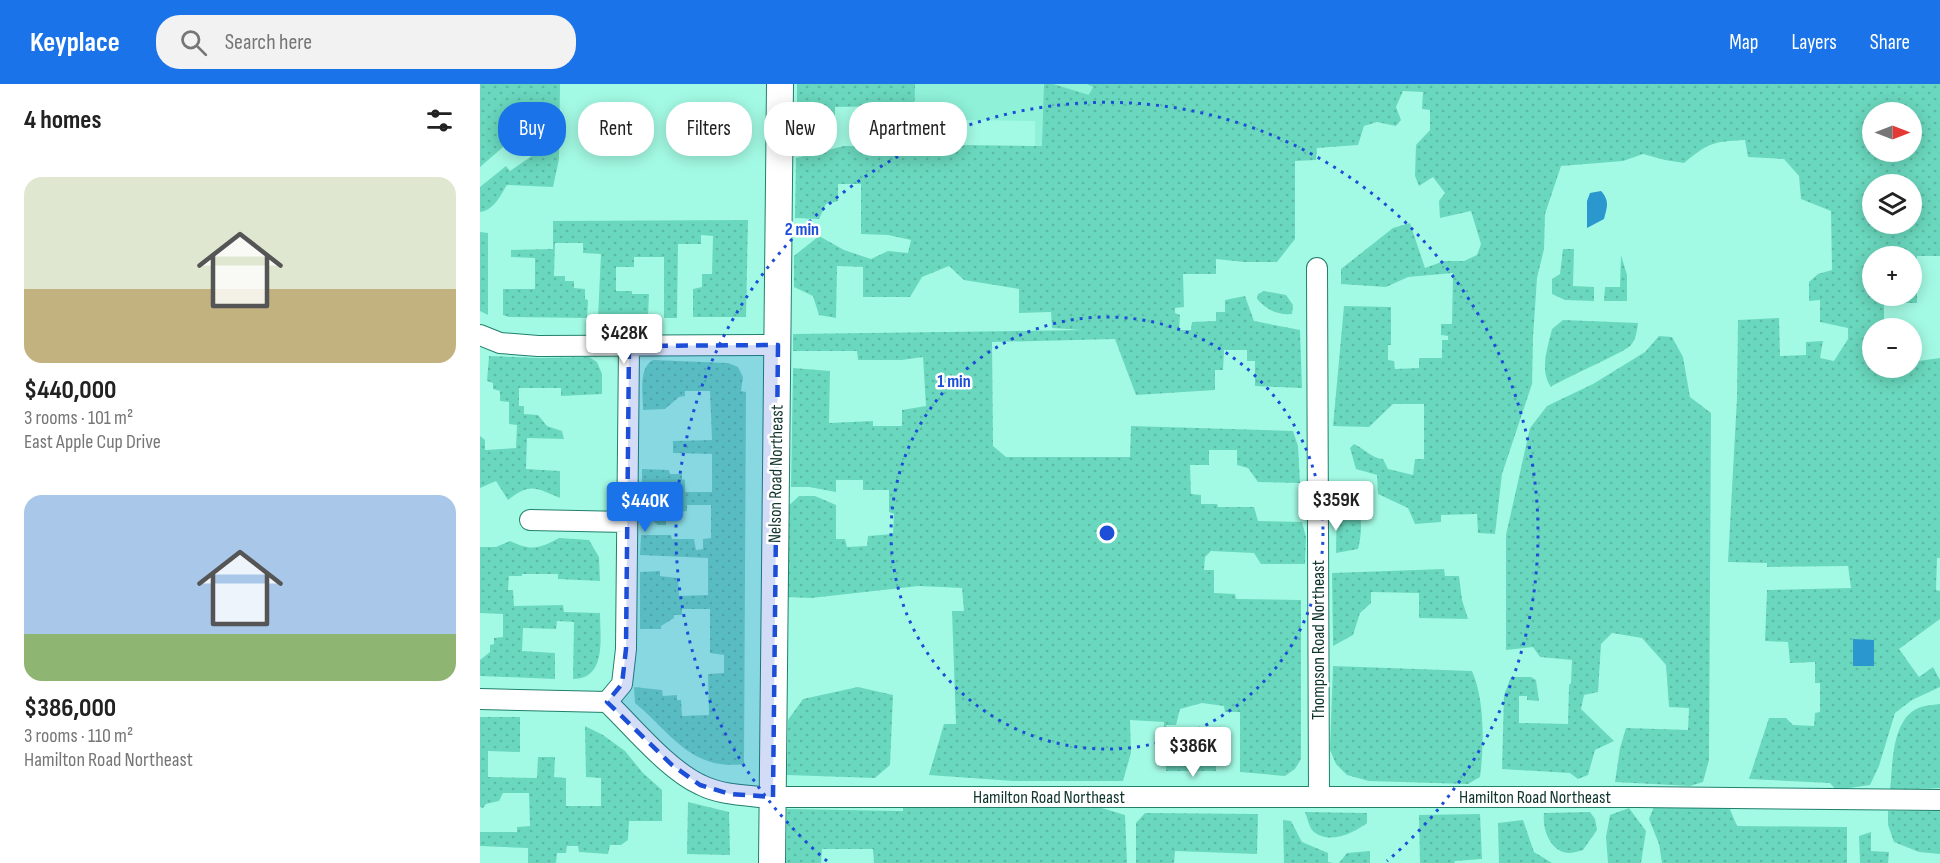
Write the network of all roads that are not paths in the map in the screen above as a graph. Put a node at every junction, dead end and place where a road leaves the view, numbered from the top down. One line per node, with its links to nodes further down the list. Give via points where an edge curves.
1 (780, 84): 4 (street, Nelson Road Northeast)
2 (1317, 268): 11 (street, Thompson Road Northeast)
3 (480, 335): 5 (street, via 500,343 538,346)
4 (778, 345): 5 (street); 10 (street, Nelson Road Northeast)
5 (629, 346): 7 (street)
6 (530, 519): 7 (street)
7 (626, 522): 9 (street, via 626,649 622,684)
8 (480, 699): 9 (street)
9 (607, 702): 10 (street, Hamilton Road Northeast, via 672,765 700,785 730,794)
10 (773, 797): 11 (street, Hamilton Road Northeast); 13 (street, Nelson Road Northeast)
11 (1319, 797): 12 (street, Hamilton Road Northeast)
12 (1940, 800)
13 (772, 863)

